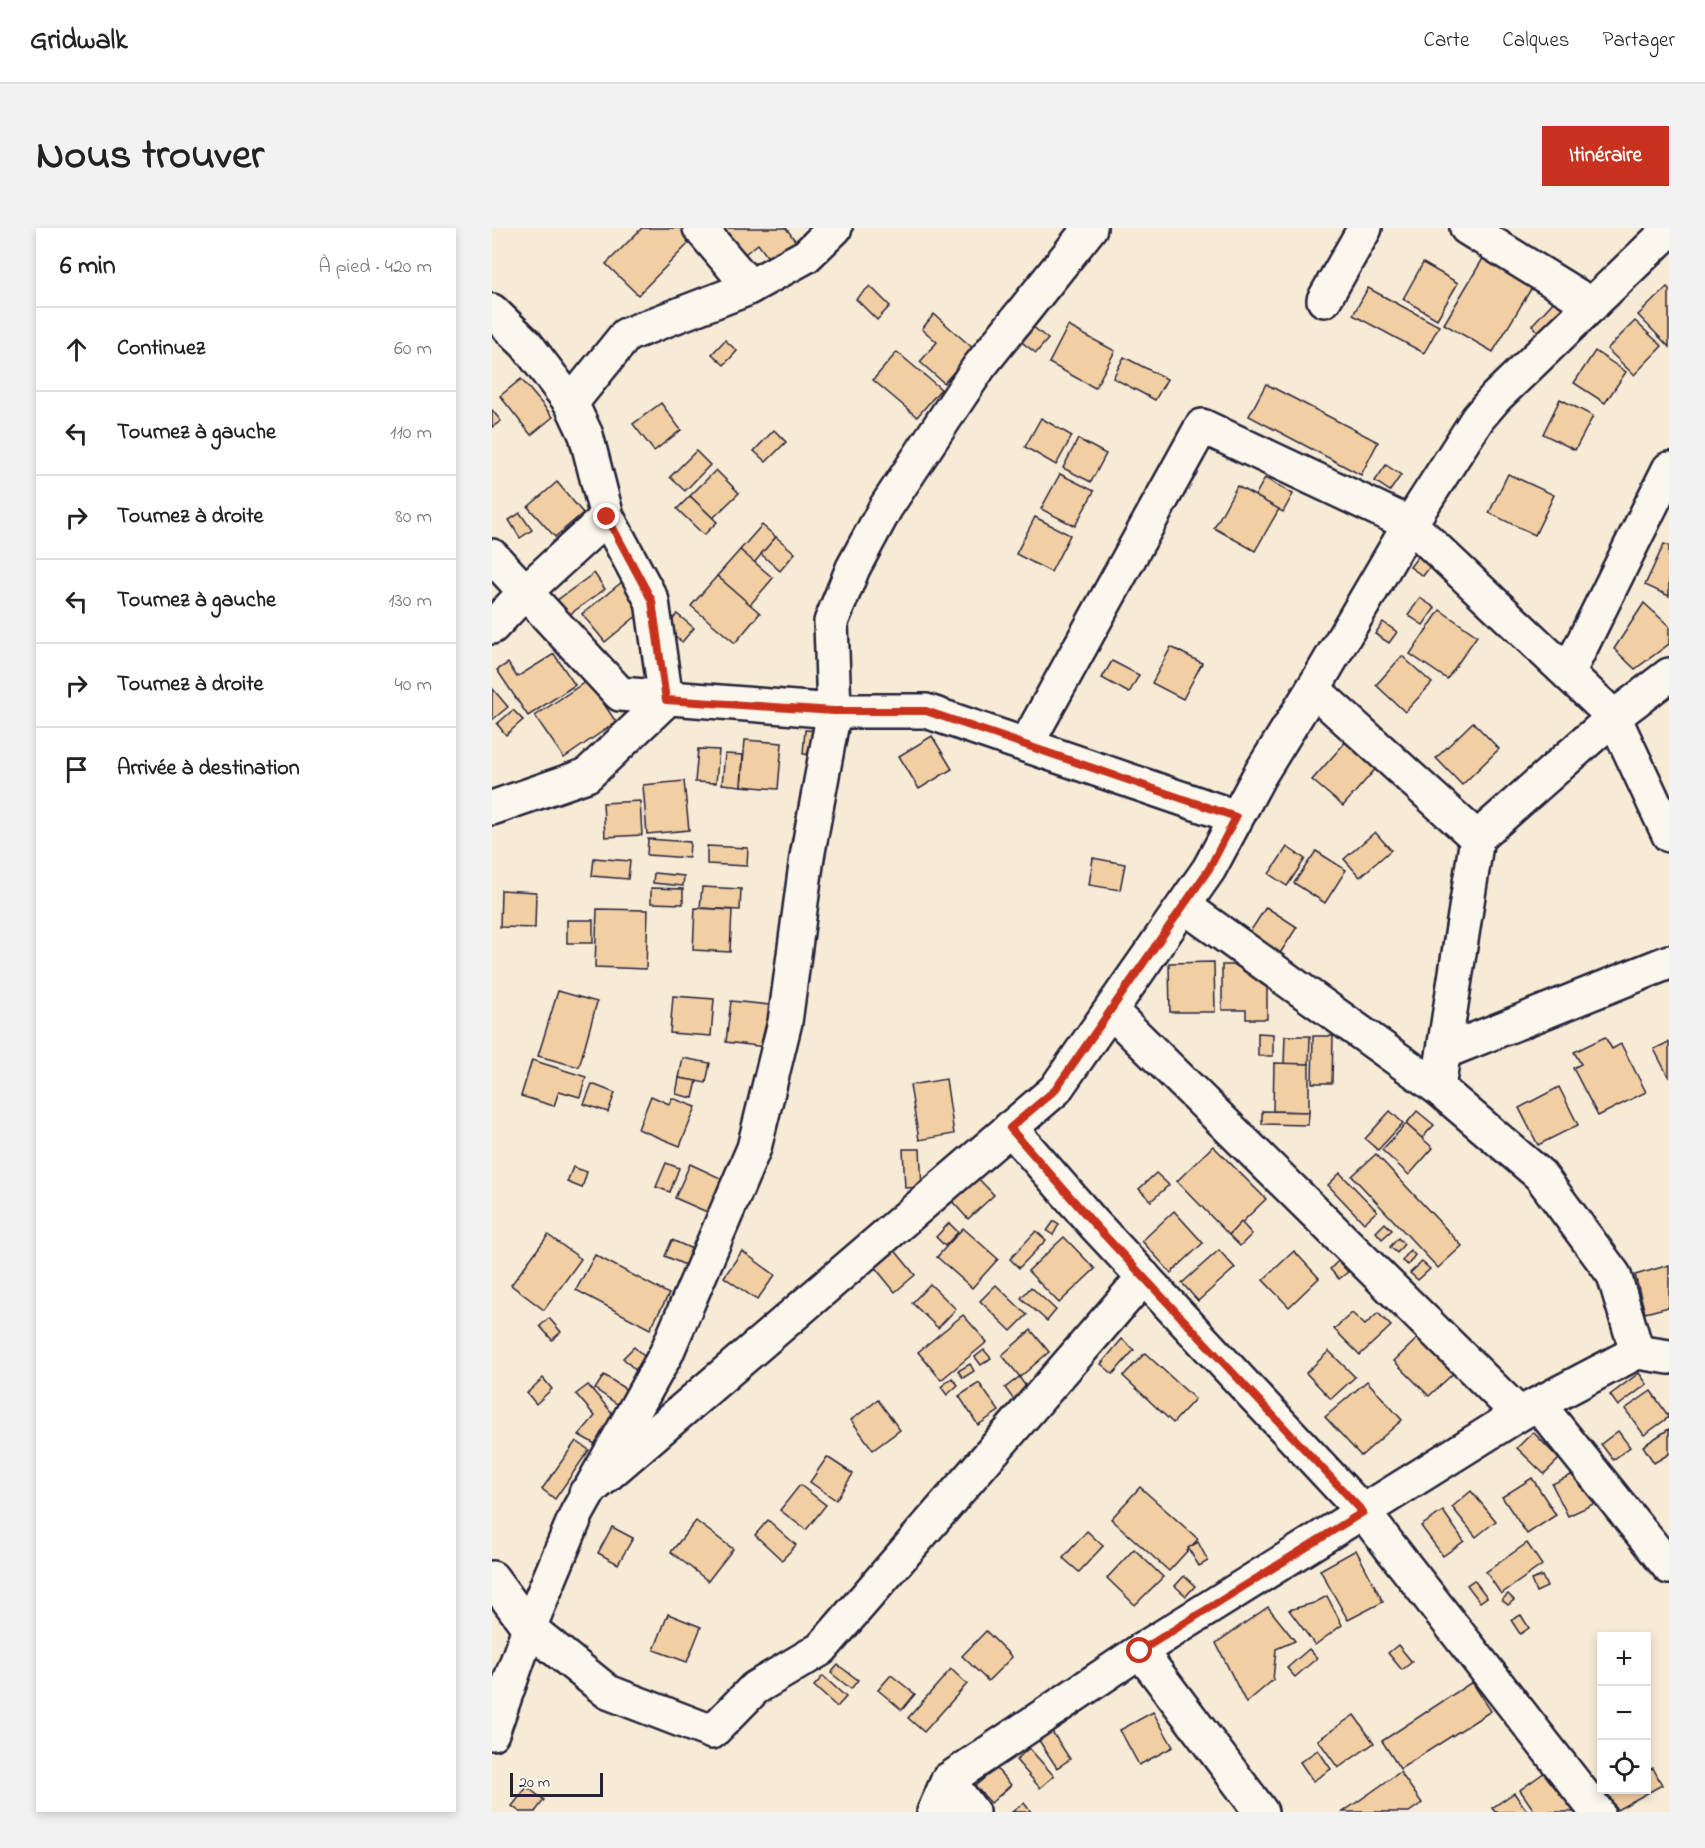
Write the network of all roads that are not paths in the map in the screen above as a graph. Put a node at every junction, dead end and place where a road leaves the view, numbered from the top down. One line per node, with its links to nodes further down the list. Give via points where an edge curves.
1 (700, 228): 7 (street)
2 (835, 228): 7 (street, via 806,256)
3 (1090, 228): 22 (street, via 979,367 886,507 853,568 831,622)
4 (1365, 228): 8 (street)
5 (1467, 228): 9 (street)
6 (1669, 230): 9 (street)
7 (750, 287): 11 (street, via 626,335)
8 (1324, 300)
9 (1592, 305): 14 (street, via 1478,418)
10 (492, 311): 11 (street, via 526,344)
11 (571, 403): 13 (street, via 586,435)
12 (1669, 469): 18 (street)
13 (607, 517): 16 (street); 21 (street, via 652,601)
14 (1410, 524): 18 (street); 20 (street); 24 (street, via 1202,426)
15 (492, 556): 16 (street)
16 (526, 591): 17 (street); 21 (street, via 620,694)
17 (492, 627)
18 (1568, 673): 23 (street)
19 (1669, 675): 23 (street)
20 (1313, 689): 26 (street); 28 (street)
21 (666, 700): 22 (street); 25 (street, via 587,775)
22 (834, 711): 24 (street, via 926,711); 39 (street, via 807,857 785,1022 754,1148 671,1344)
23 (1614, 717): 27 (street); 28 (street)
24 (1026, 746): 26 (street)
25 (492, 808)
26 (1236, 817): 29 (street)
27 (1669, 835)
28 (1477, 838): 32 (street)
29 (1184, 906): 31 (street); 33 (street)
30 (1669, 962): 32 (street)
31 (1111, 1011): 34 (street, via 1055,1090); 38 (street)
32 (1444, 1052): 33 (street)
33 (1438, 1088): 36 (street, via 1540,1175 1614,1275)
34 (1010, 1128): 35 (street); 39 (street)
35 (1144, 1277): 40 (street); 43 (street, via 821,1649 755,1688 712,1732 608,1692)
36 (1637, 1352): 37 (street); 38 (street)
37 (1669, 1357)
38 (1528, 1409): 40 (street); 41 (street)
39 (586, 1493): 43 (street)
40 (1363, 1512): 44 (street); 50 (street)
41 (1669, 1567)
42 (492, 1578): 43 (street)
43 (529, 1628): 45 (street)
44 (1140, 1651): 46 (street); 49 (street)
45 (492, 1733)
46 (948, 1780): 47 (street); 48 (street)
47 (933, 1812)
48 (972, 1812)
49 (1261, 1812)
50 (1597, 1812)

